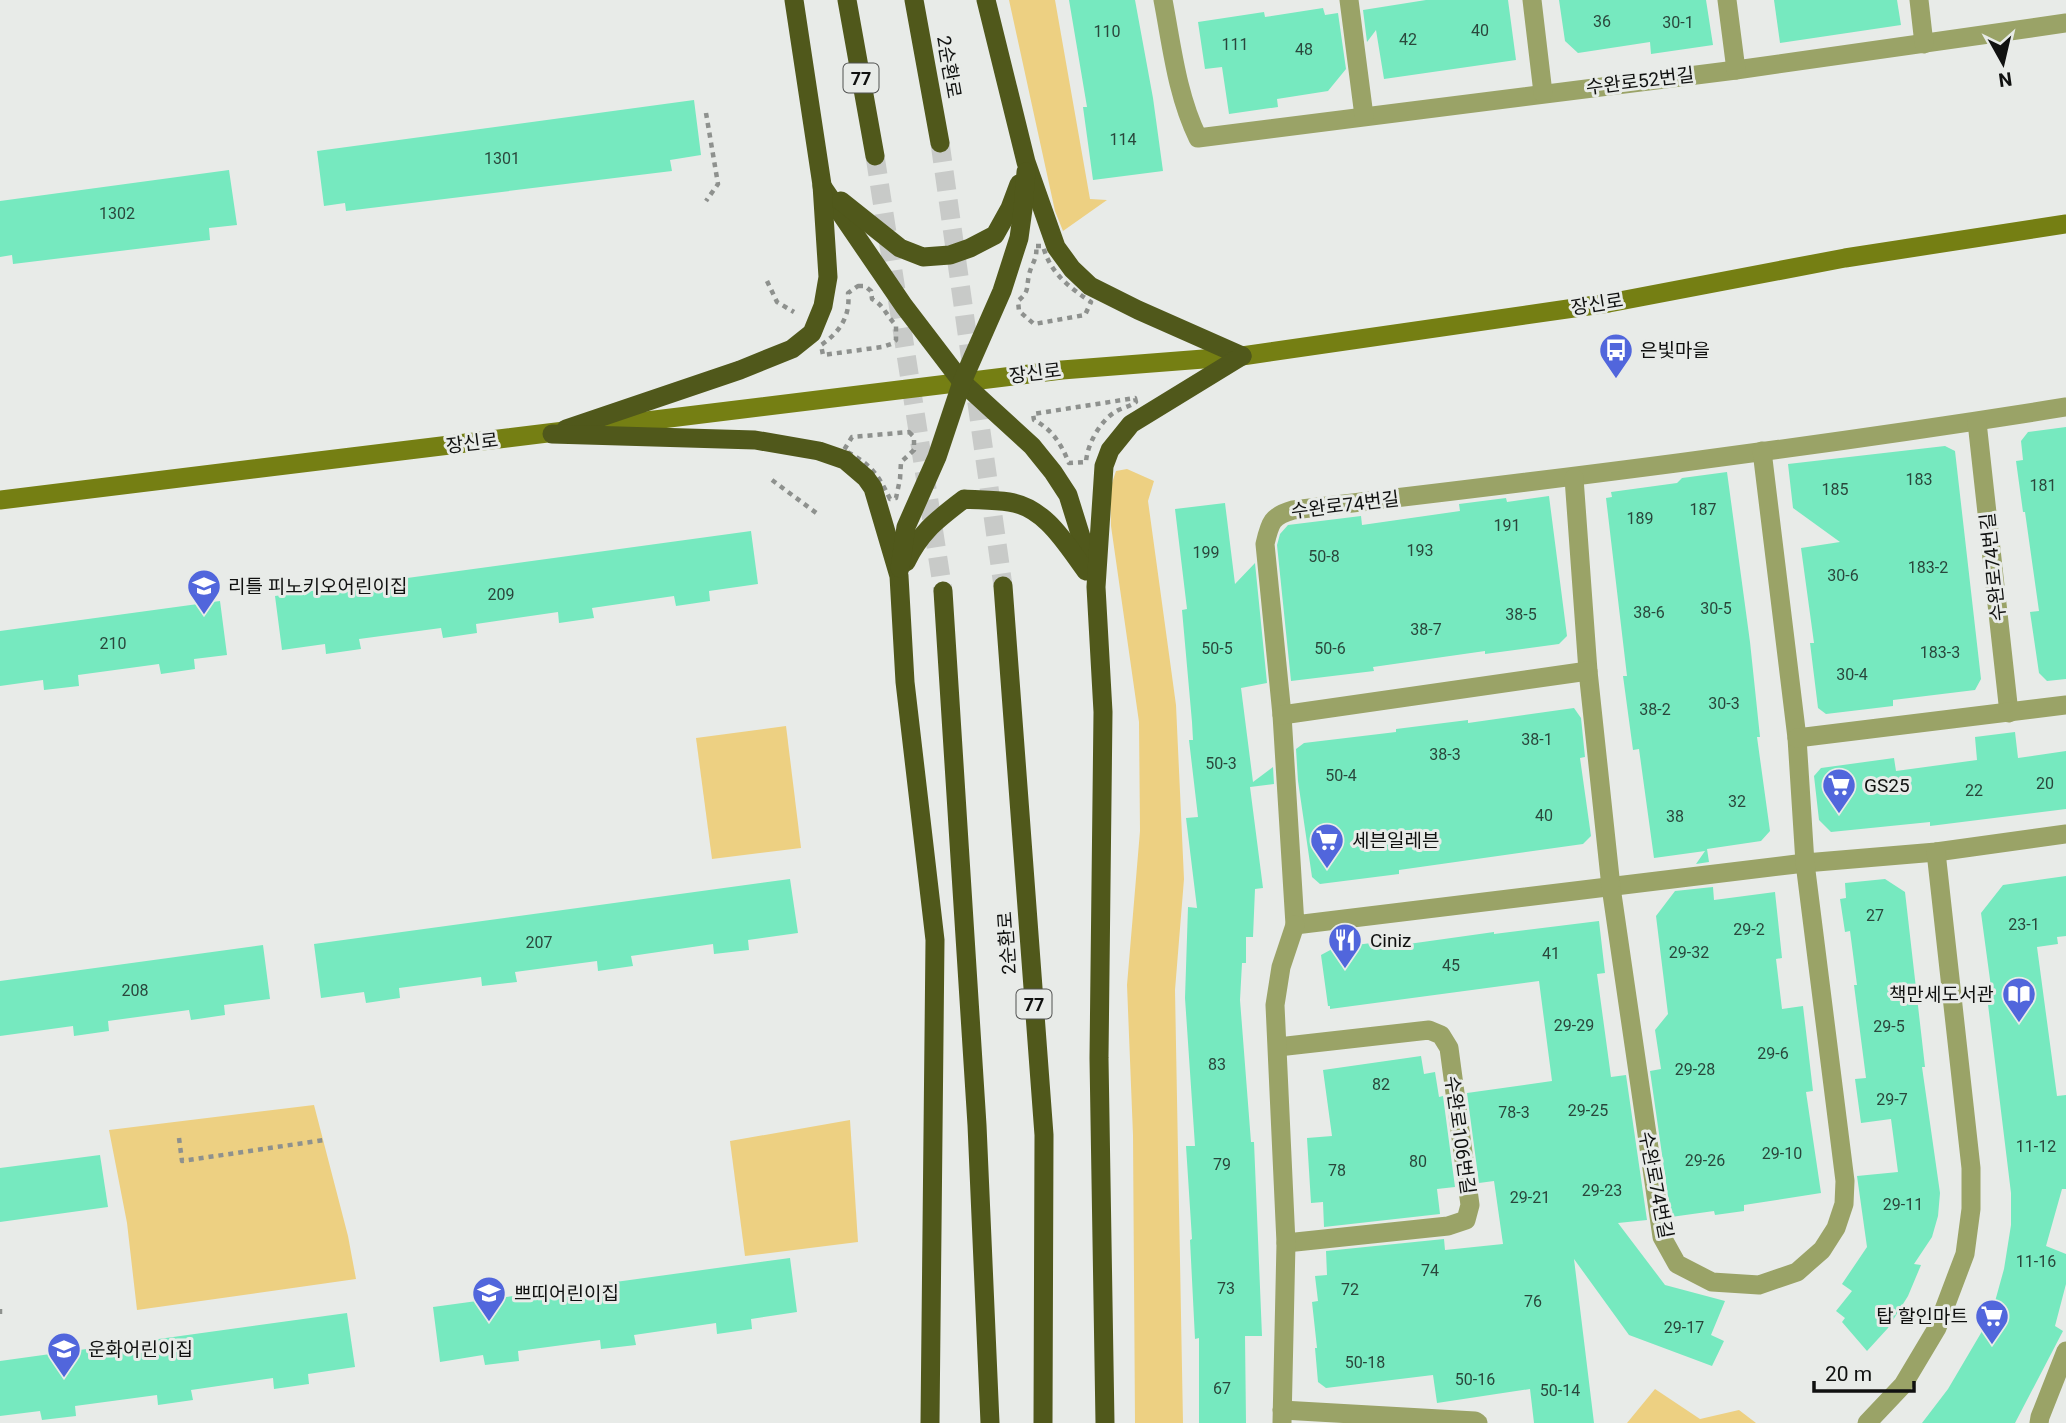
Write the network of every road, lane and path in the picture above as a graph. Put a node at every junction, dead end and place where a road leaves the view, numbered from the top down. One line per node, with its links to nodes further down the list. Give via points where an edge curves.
1 (794, 0): 19 (highway)
2 (847, 0): 17 (highway, 77)
3 (914, 0): 16 (highway, 2순환로)
4 (986, 0): 18 (highway)
5 (1163, 0): 15 (street, 수완로52번길, via 1187,116 1198,138)
6 (1349, 0): 15 (street)
7 (1532, 0): 13 (street)
8 (1727, 0): 12 (street)
9 (1919, 0): 11 (street)
10 (2066, 23): 11 (street, 수완로52번길)
11 (1924, 44): 12 (street, 수완로52번길)
12 (1736, 69): 13 (street, 수완로52번길)
13 (1544, 93): 15 (street, 수완로52번길)
14 (706, 113): 20 (path, via 718,184)
15 (1364, 116)
16 (940, 143)
17 (875, 156)
18 (1026, 162): 19 (highway, via 995,235 950,255 923,257 900,248); 26 (highway, via 1056,247 1090,286); 27 (highway, via 1019,238 1002,291)
19 (822, 185): 27 (highway); 30 (highway, via 828,277 812,333 792,349 740,370)
20 (706, 201)
21 (2066, 224): 26 (main road, 장신로, via 1846,258 1609,303)
22 (1036, 246): 22 (path, via 1043,246 1046,259 1063,282 1091,302 1085,315 1034,324 1018,311 1037,256)
23 (767, 281): 24 (path, via 777,302)
24 (800, 316)
25 (823, 355): 25 (path, via 882,347 895,340 896,325 865,286 848,293 846,316 835,335 821,345)
26 (1242, 356): 27 (main road, 장신로); 39 (highway, via 1131,424 1110,450 1104,466)
27 (962, 382): 30 (main road, 장신로); 37 (highway, via 937,457 906,527); 39 (highway, via 1032,446 1061,483)
28 (2066, 407): 29 (street, 수완로74번길)
29 (1977, 422): 31 (street, 수완로74번길); 43 (street, 수완로74번길)
30 (552, 434): 35 (main road, 장신로); 37 (highway, via 755,440 845,460 873,488)
31 (1762, 451): 33 (street, 수완로74번길); 45 (street, 수완로74번길)
32 (1086, 462): 32 (path, via 1086,452 1104,422 1136,402 1135,398 1033,414 1060,442 1069,463)
33 (1574, 478): 41 (street, 수완로74번길); 44 (street, 수완로74번길, via 1293,510 1273,518 1265,544)
34 (772, 480): 36 (path)
35 (0, 500)
36 (819, 515)
37 (899, 576): 39 (highway, via 930,525 964,499 1012,502 1041,516); 59 (highway, via 905,682 934,940)
38 (1003, 586): 61 (highway, 2순환로 / 77, via 1044,1135)
39 (1096, 587): 62 (highway, via 1103,712 1099,1058)
40 (943, 591): 60 (highway, via 977,1125)
41 (1588, 671): 44 (street); 49 (street, 수완로74번길)
42 (2066, 705): 43 (street)
43 (2009, 713): 45 (street)
44 (1282, 715): 50 (street, 수완로74번길)
45 (1797, 738): 48 (street, 수완로74번길)
46 (2066, 834): 47 (street)
47 (1936, 852): 48 (street); 64 (street, via 1971,1168 1971,1209 1965,1254 1937,1328 1903,1385)
48 (1805, 863): 49 (street); 49 (street, 수완로74번길, via 1844,1204 1822,1250 1797,1272 1759,1285 1712,1282 1677,1264 1662,1237)
49 (1611, 887): 50 (street)
50 (1295, 925): 51 (street, via 1275,1005)
51 (1278, 1047): 54 (street); 54 (street, 수완로106번길, via 1429,1030 1441,1035 1448,1048 1470,1205 1466,1220 1448,1226)
52 (179, 1138): 53 (path, via 182,1161)
53 (324, 1140)
54 (1286, 1243): 58 (street)
55 (0, 1309): 56 (path)
56 (0, 1317)
57 (2066, 1351): 65 (street)
58 (1282, 1416): 63 (street)
59 (930, 1423)
60 (990, 1423)
61 (1043, 1423)
62 (1105, 1423)
63 (1478, 1423)
64 (1867, 1423)
65 (2039, 1423)

